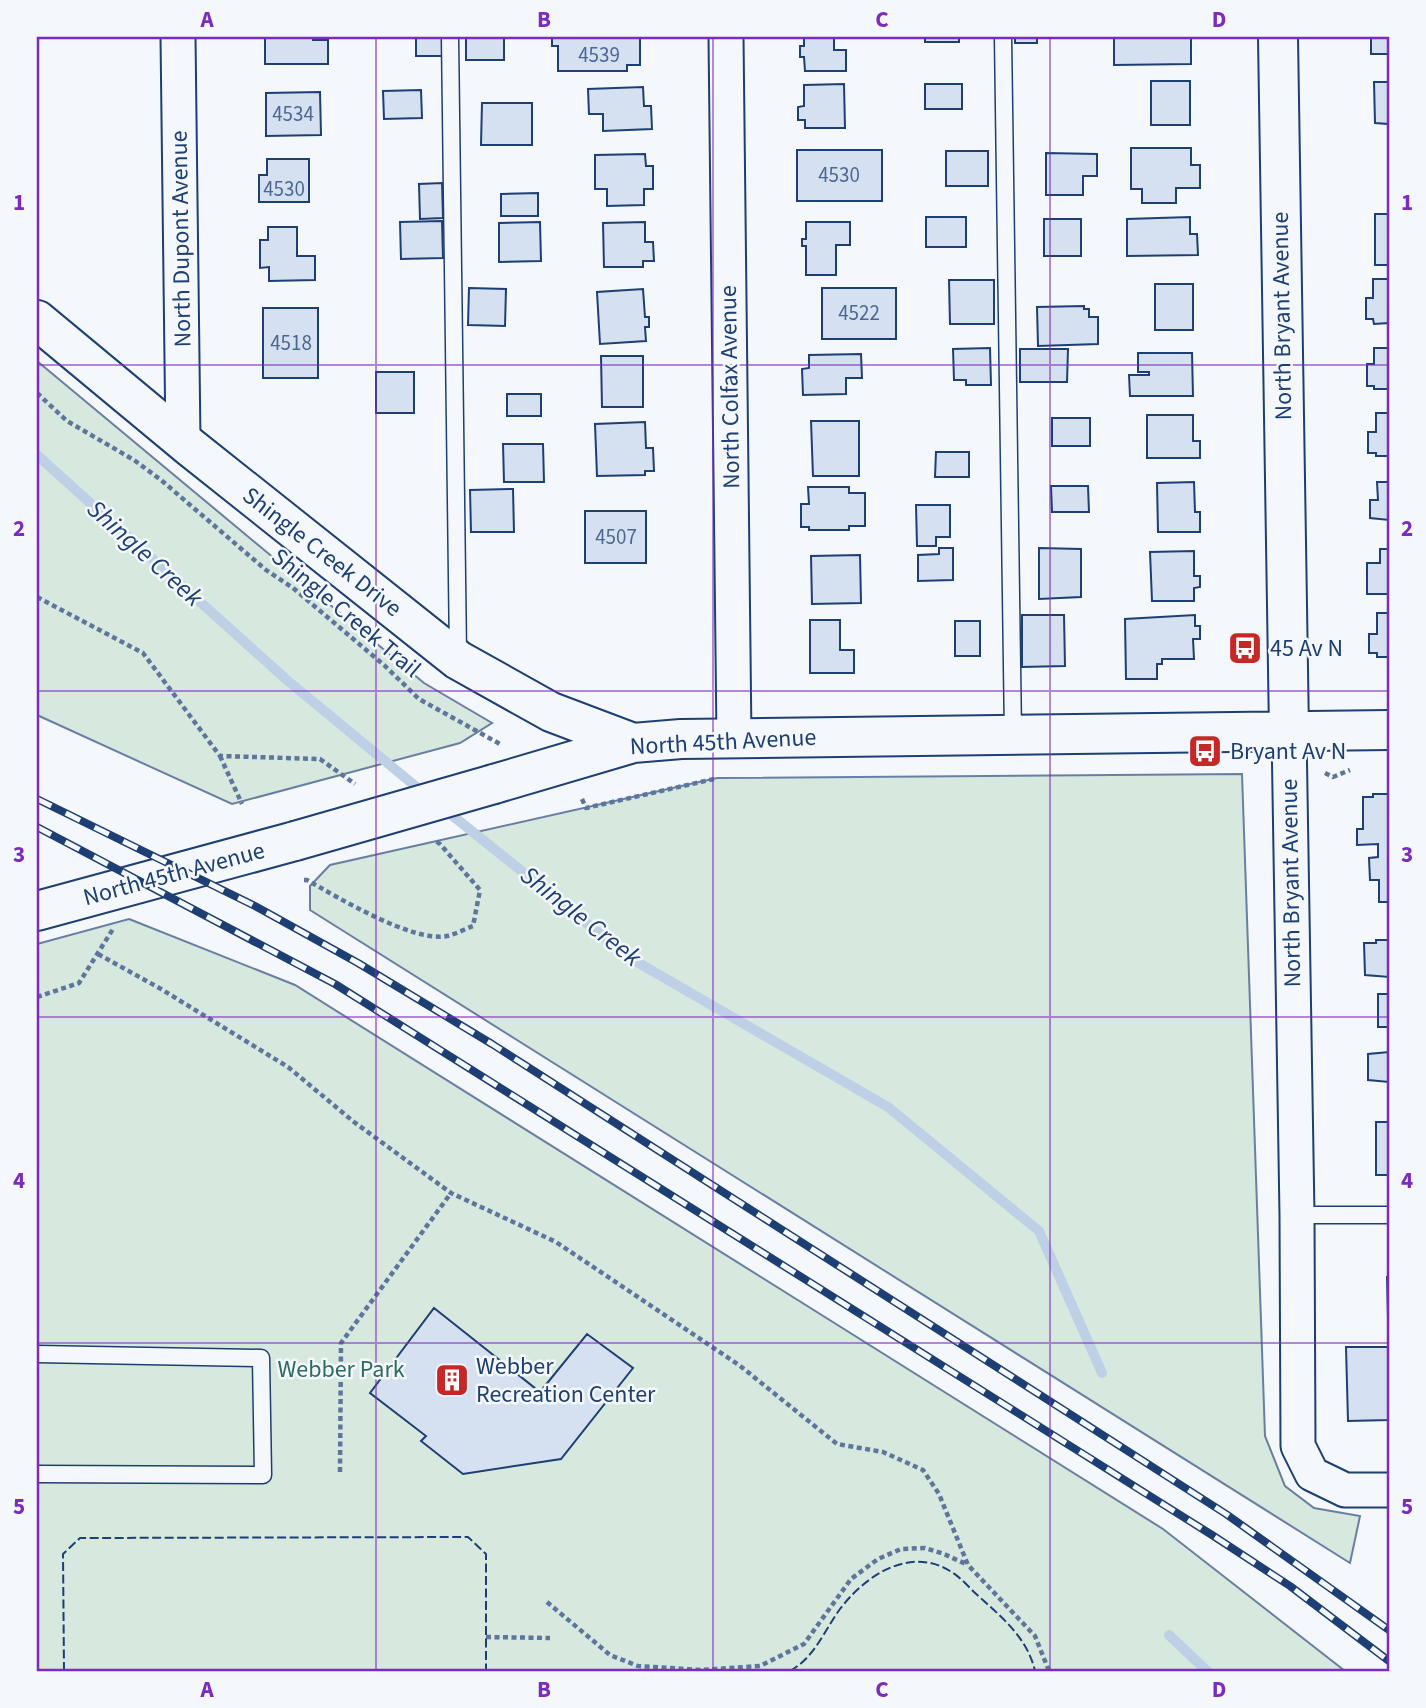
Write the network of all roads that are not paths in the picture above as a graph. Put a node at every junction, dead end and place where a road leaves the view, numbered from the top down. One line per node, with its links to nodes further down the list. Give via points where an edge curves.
1 (178, 37): 7 (street, North Dupont Avenue)
2 (450, 37): 8 (lane)
3 (726, 37): 12 (street, North Colfax Avenue)
4 (1003, 37): 11 (lane)
5 (1278, 37): 10 (street, North Bryant Avenue)
6 (37, 320): 7 (street, Shingle Creek Drive)
7 (183, 441): 8 (street, Shingle Creek Drive)
8 (458, 660): 13 (street, Shingle Creek Drive, via 551,712)
9 (1389, 730): 10 (street, North 45th Avenue)
10 (1289, 732): 11 (street, North 45th Avenue); 15 (street, North Bryant Avenue)
11 (1013, 735): 12 (street, North 45th Avenue)
12 (734, 738): 13 (street, North 45th Avenue)
13 (633, 743): 14 (street, North 45th Avenue, bridge)
14 (37, 911)
15 (1297, 1215): 16 (lane); 19 (street, North Bryant Avenue, via 1298,1446 1312,1474 1345,1490)
16 (1389, 1215)
17 (37, 1354): 18 (lane, via 261,1357 263,1475)
18 (37, 1474)
19 (1389, 1490)

